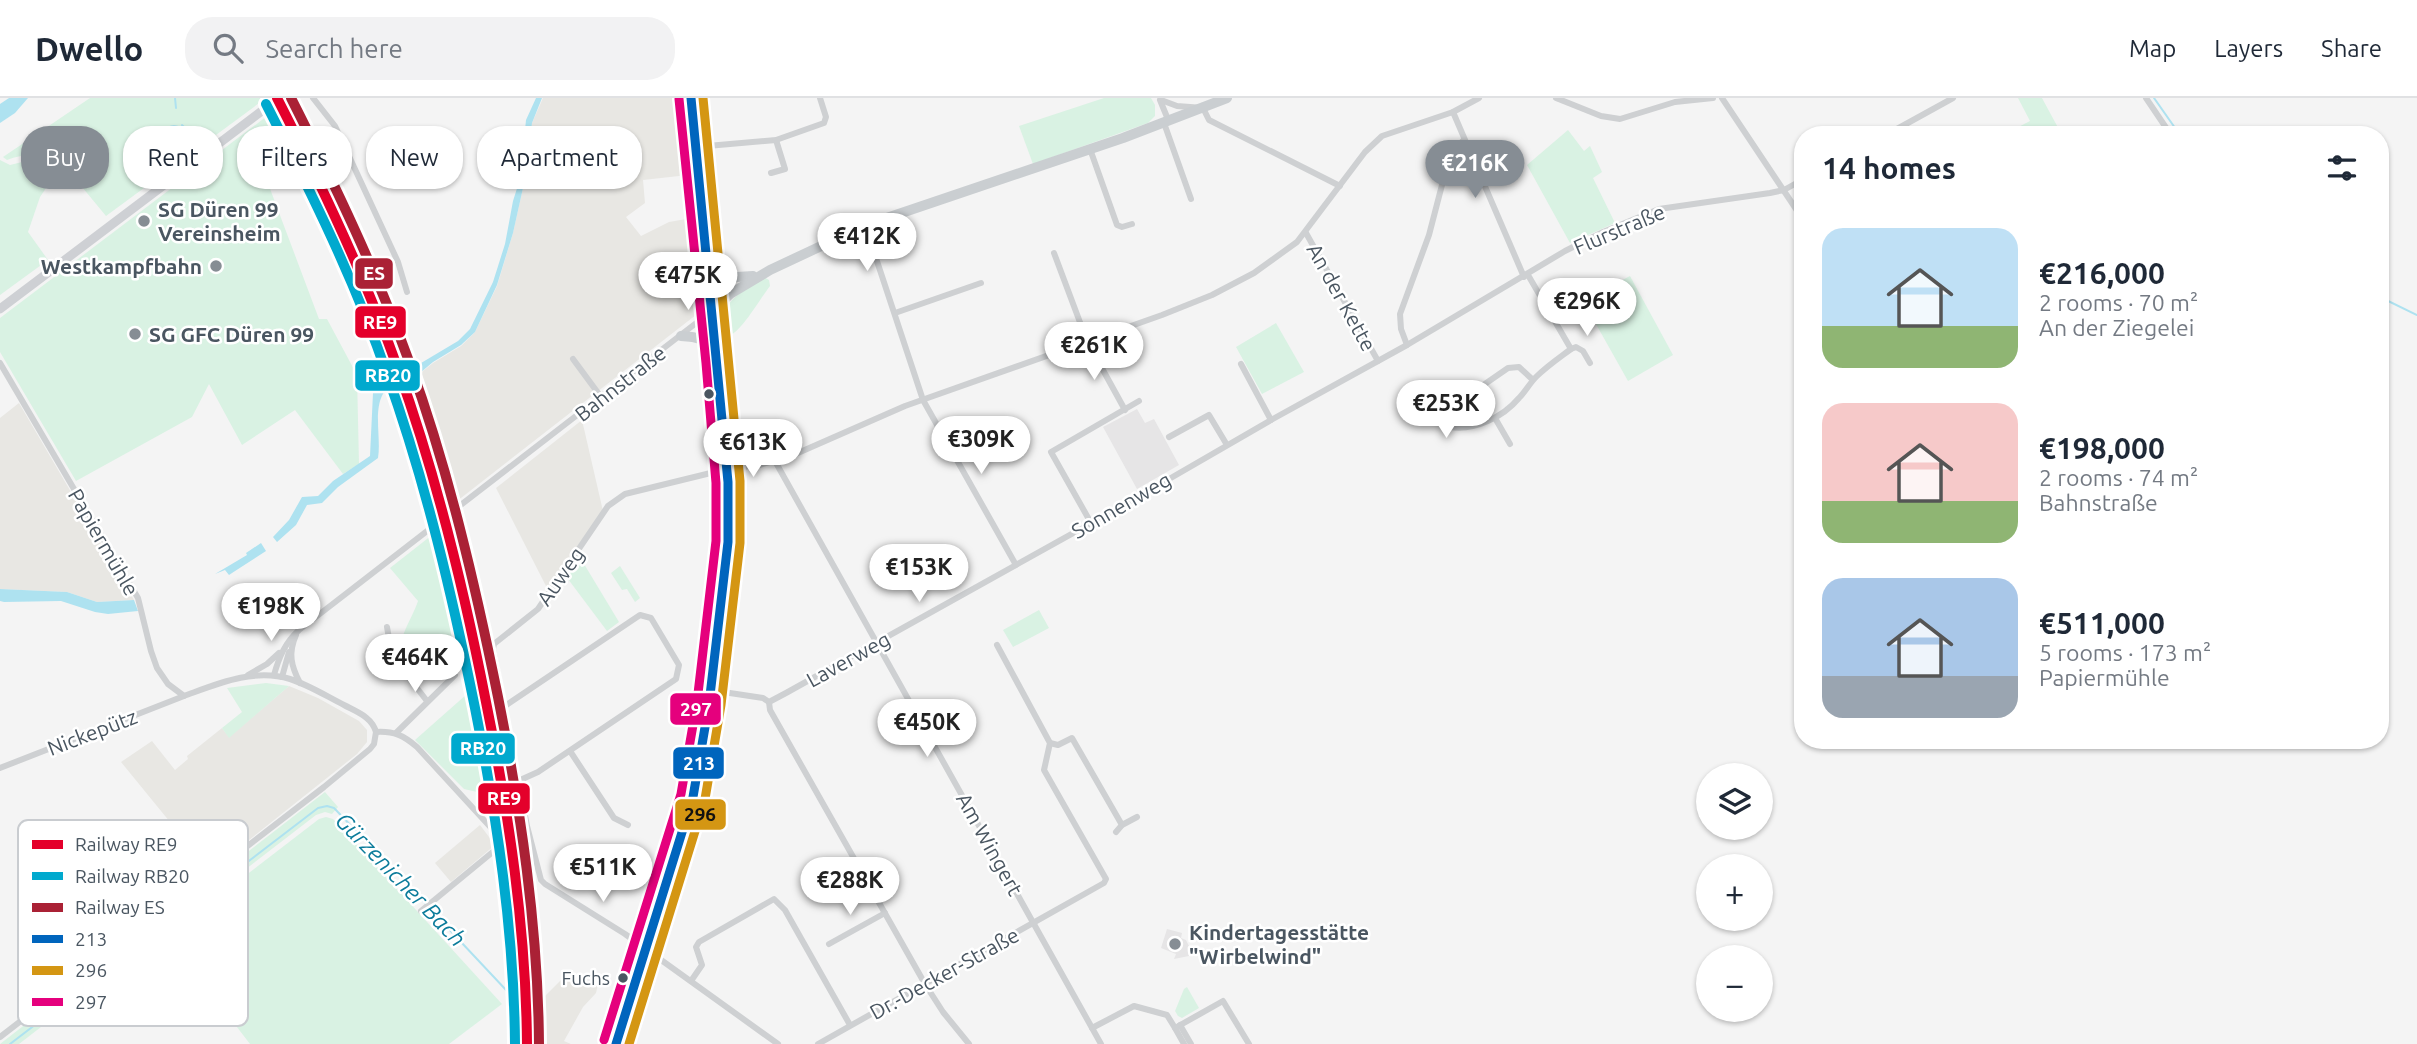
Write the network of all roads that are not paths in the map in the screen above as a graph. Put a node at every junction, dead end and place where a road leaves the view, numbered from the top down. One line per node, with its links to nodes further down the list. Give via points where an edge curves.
1 (279, 98): 38 (main road)
2 (313, 98): 37 (street, via 335,126 398,262)
3 (691, 98): 21 (main road)
4 (820, 98): 19 (street, via 827,117 824,123)
5 (1227, 98): 14 (main road, Bahnstraße)
6 (1479, 98): 15 (street)
7 (1556, 98): 13 (street, via 1620,119)
8 (1713, 98): 13 (street)
9 (1722, 98): 26 (street)
10 (1953, 98): 17 (street)
11 (2146, 98): 18 (street)
12 (1160, 99): 14 (street); 16 (street)
13 (1674, 100)
14 (1203, 108): 16 (main road, Bahnstraße); 25 (street, via 1209,120)
15 (1453, 112): 20 (street); 25 (street, via 1382,136)
16 (1166, 122): 22 (main road, Bahnstraße); 27 (street)
17 (1902, 126)
18 (2165, 126)
19 (776, 140): 21 (street); 23 (street, via 785,169)
20 (1464, 141): 35 (street); 43 (street, via 1449,158 1432,225 1400,314)
21 (696, 147): 33 (main road)
22 (1090, 149): 29 (street, via 1117,225); 30 (main road, Bahnstraße)
23 (771, 173)
24 (1794, 184): 26 (street, Flurstraße)
25 (1340, 186): 31 (street)
26 (1784, 190): 28 (street); 35 (street, Flurstraße, via 1659,209 1602,232)
27 (1191, 199)
28 (1794, 206)
29 (1132, 223)
30 (865, 225): 34 (main road, Bahnstraße); 40 (street)
31 (1306, 233): 42 (street, via 1254,273 1212,295); 47 (street, An der Kette)
32 (1055, 253): 42 (street)
33 (708, 262): 34 (main road, via 721,278); 39 (main road)
34 (760, 275): 39 (main road, Bahnstraße)
35 (1526, 276): 43 (street, Flurstraße); 44 (street)
36 (981, 283): 40 (street)
37 (407, 292)
38 (0, 310)
39 (713, 310): 41 (street, Bahnstraße); 45 (main road)
40 (895, 313): 53 (street)
41 (681, 336): 45 (main road, via 701,338); 52 (street, Bahnstraße)
42 (1087, 341): 53 (street); 55 (street)
43 (1407, 345): 47 (street, Flurstraße)
44 (1571, 349): 49 (street, via 1583,351); 51 (street)
45 (717, 354): 62 (main road)
46 (573, 359): 52 (street)
47 (1378, 362): 57 (street, Sonnenweg)
48 (0, 363): 76 (street, Papiermühle, via 138,598 157,668)
49 (1590, 363)
50 (1241, 364): 57 (street)
51 (1533, 380): 56 (street, via 1518,400); 56 (street, via 1524,369 1513,366 1446,406 1450,427)
52 (601, 397): 66 (street, Bahnstraße)
53 (923, 400): 61 (street); 64 (street)
54 (1139, 401): 55 (street)
55 (1125, 410): 63 (street, via 1051,452)
56 (1495, 418): 59 (street)
57 (1271, 420): 60 (street, Sonnenweg)
58 (1169, 437): 60 (street, Sonnenweg, via 1209,415)
59 (1510, 444)
60 (1227, 445): 63 (street, Sonnenweg)
61 (775, 461): 62 (street); 68 (street, Am Wingert)
62 (727, 469): 75 (main road, via 728,542); 79 (street, Auweg, via 625,494 608,506 538,608 494,644)
63 (1091, 523): 64 (street, Sonnenweg)
64 (1016, 565): 68 (street, Laverweg)
65 (387, 627): 77 (street, via 392,656)
66 (299, 630): 67 (street, Bahnstraße); 70 (street, Bahnstraße)
67 (293, 642): 72 (street, Bahnstraße); 74 (street, via 291,662)
68 (876, 643): 78 (street, Laverweg); 93 (street, Am Wingert)
69 (997, 645): 82 (street)
70 (284, 649): 72 (street, Bahnstraße); 73 (street, Bahnstraße)
71 (454, 675): 77 (street)
72 (278, 676): 73 (street); 74 (street)
73 (243, 677): 76 (street)
74 (300, 683): 80 (street, via 365,716)
75 (710, 690): 78 (street); 95 (main road, via 693,797)
76 (184, 696): 84 (street, Nickepütz)
77 (427, 702): 81 (street)
78 (769, 702): 92 (street)
79 (505, 706): 83 (street, via 636,616 648,616 680,665 679,676); 85 (street, Auweg)
80 (376, 732): 81 (street); 90 (street, via 370,749)
81 (396, 733): 91 (street, via 417,747 500,840 500,846)
82 (1050, 743): 88 (street, via 1058,745 1072,738); 93 (street, Dr.-Decker-Straße, via 1044,770 1106,879)
83 (570, 751): 85 (street); 87 (street, via 614,818)
84 (0, 768)
85 (519, 781): 95 (street, Auweg, via 541,880)
86 (1137, 817): 88 (street)
87 (628, 825)
88 (1122, 825): 89 (street)
89 (1116, 832)
90 (248, 846)
91 (422, 910)
92 (885, 913): 94 (street); 97 (street)
93 (1033, 923): 97 (street, Dr.-Decker-Straße); 101 (street, Am Wingert)
94 (829, 944)
95 (645, 949): 96 (street); 103 (main road)
96 (691, 981): 99 (street, via 702,965 696,947 699,942 774,899 785,910); 104 (street)
97 (925, 984): 99 (street, Dr.-Decker-Straße); 106 (street)
98 (18, 1023): 102 (street)
99 (850, 1025): 105 (street, Dr.-Decker-Straße)
100 (1178, 1026): 101 (street, via 1167,1015 1134,1006); 108 (street); 109 (street); 110 (street, via 1223,1001)
101 (1092, 1028): 107 (street, Am Wingert)
102 (0, 1037)
103 (616, 1044)
104 (778, 1044)
105 (818, 1044)
106 (969, 1044)
107 (1101, 1044)
108 (1184, 1044)
109 (1191, 1044)
110 (1249, 1044)

